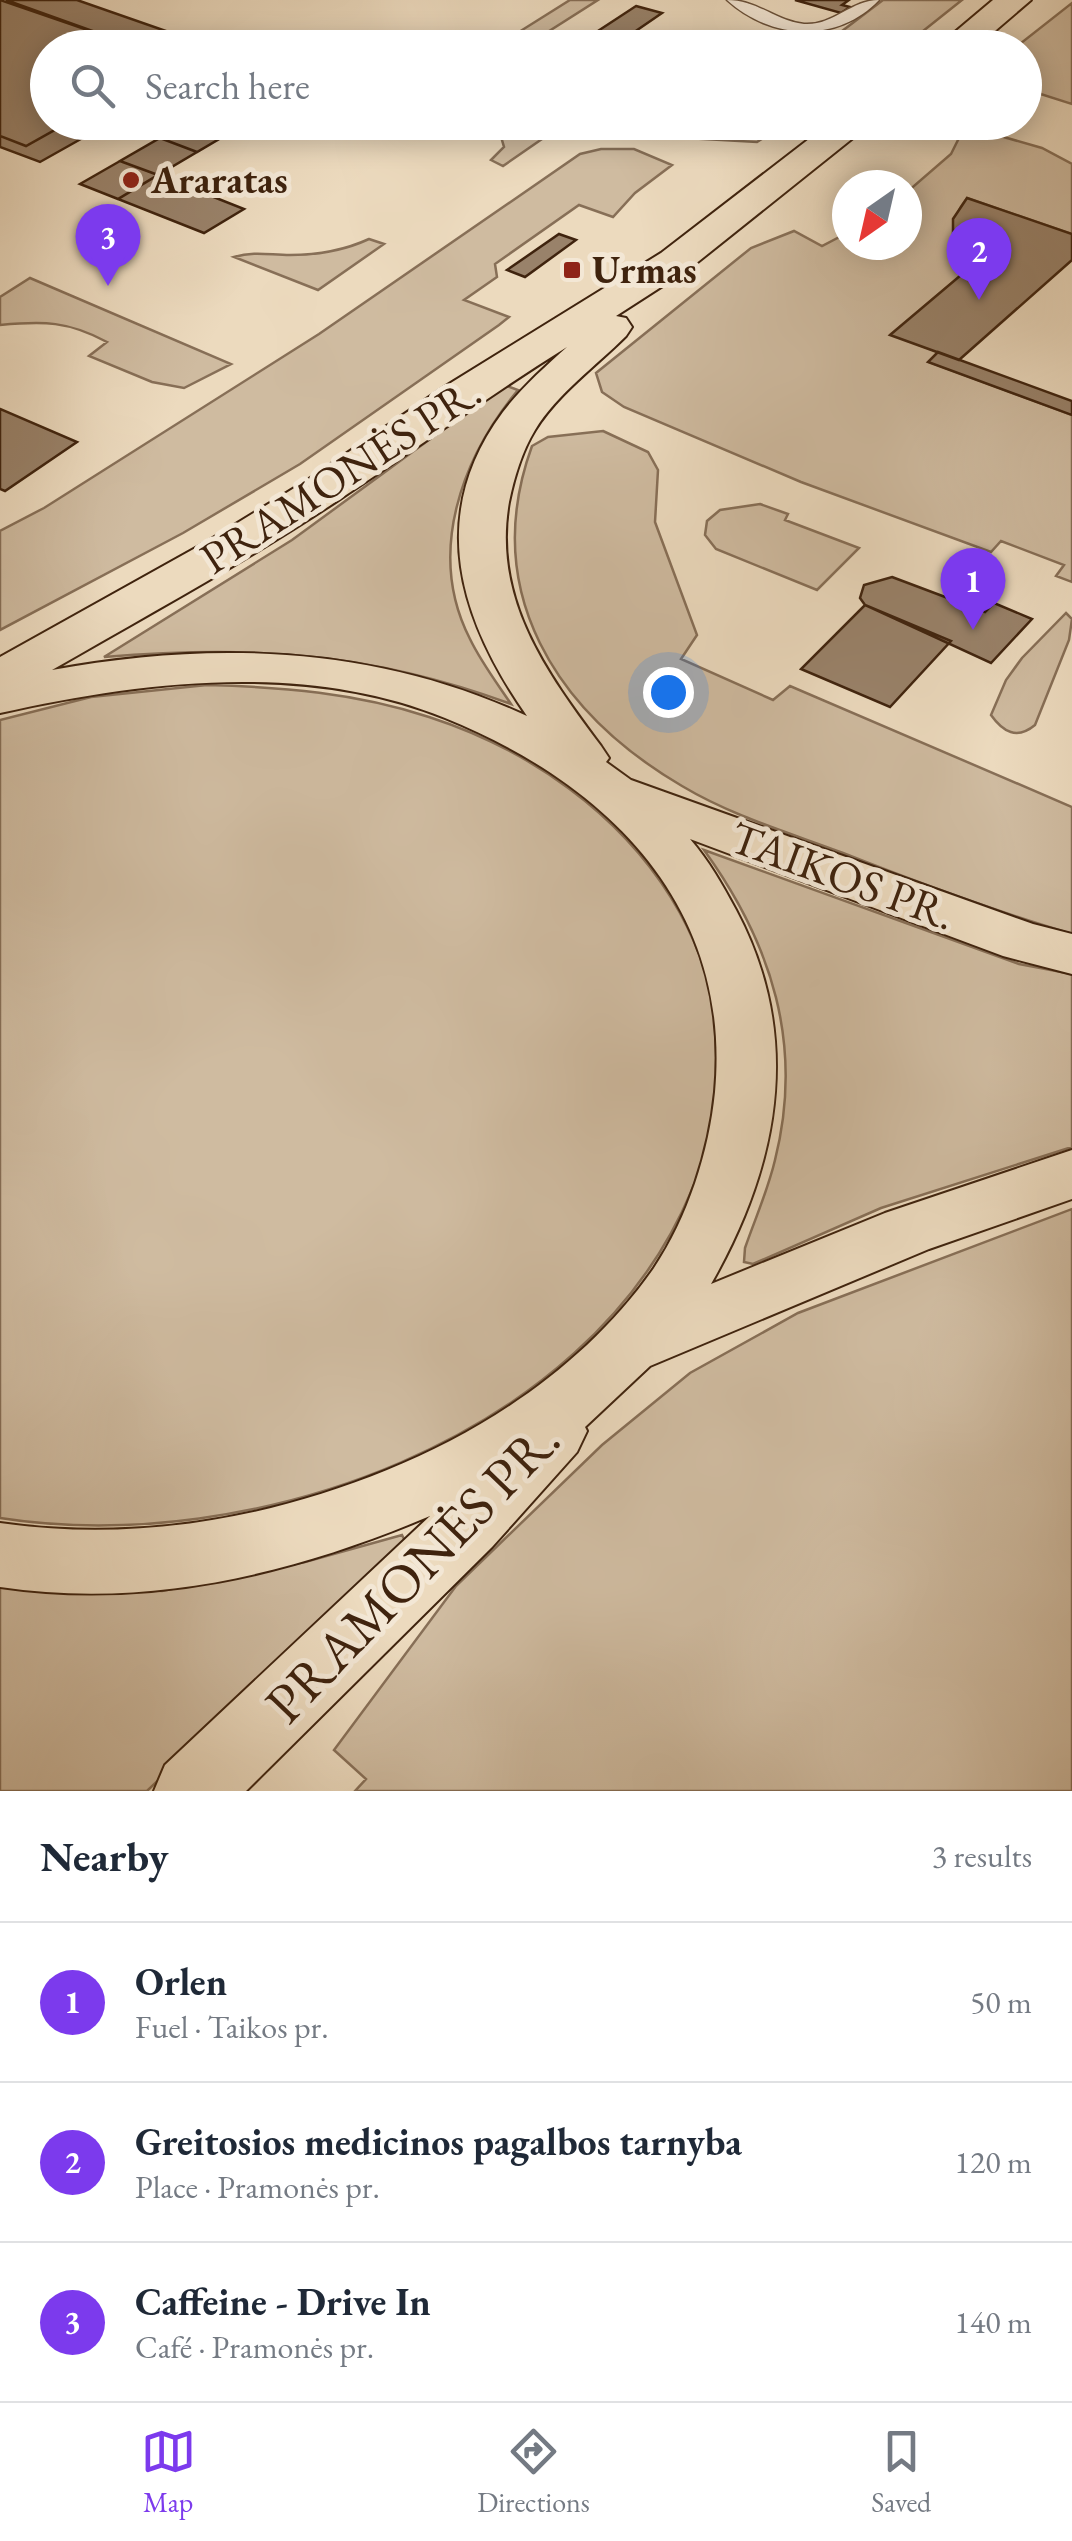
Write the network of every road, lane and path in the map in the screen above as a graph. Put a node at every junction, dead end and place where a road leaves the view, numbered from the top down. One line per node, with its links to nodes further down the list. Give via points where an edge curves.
1 (735, 0): 2 (lane, via 777,20 822,30)
2 (870, 0)
3 (1014, 0): 4 (main road)
4 (975, 30)
5 (831, 140): 6 (main road, PRAMONĖS PR.)
6 (675, 261): 7 (main road, PRAMONĖS PR., via 324,489); 11 (main road, PRAMONĖS PR., via 518,420 493,476 482,530 482,576 497,629 538,696)
7 (131, 604): 8 (main road); 9 (main road, PRAMONĖS PR.)
8 (0, 666)
9 (0, 678)
10 (0, 697): 11 (main road, via 92,676 184,666 275,667 363,678 448,700 526,733)
11 (606, 784): 12 (main road, TAIKOS PR., via 1023,942); 14 (main road, PRAMONĖS PR., via 668,842 708,902 737,968 750,1039 748,1115 727,1193 688,1271)
12 (1072, 954)
13 (1072, 1174): 14 (main road, via 907,1231)
14 (610, 1368): 15 (main road, via 440,1482 309,1532 168,1559); 16 (main road, PRAMONĖS PR., via 484,1509)
15 (0, 1555)
16 (192, 1791)

